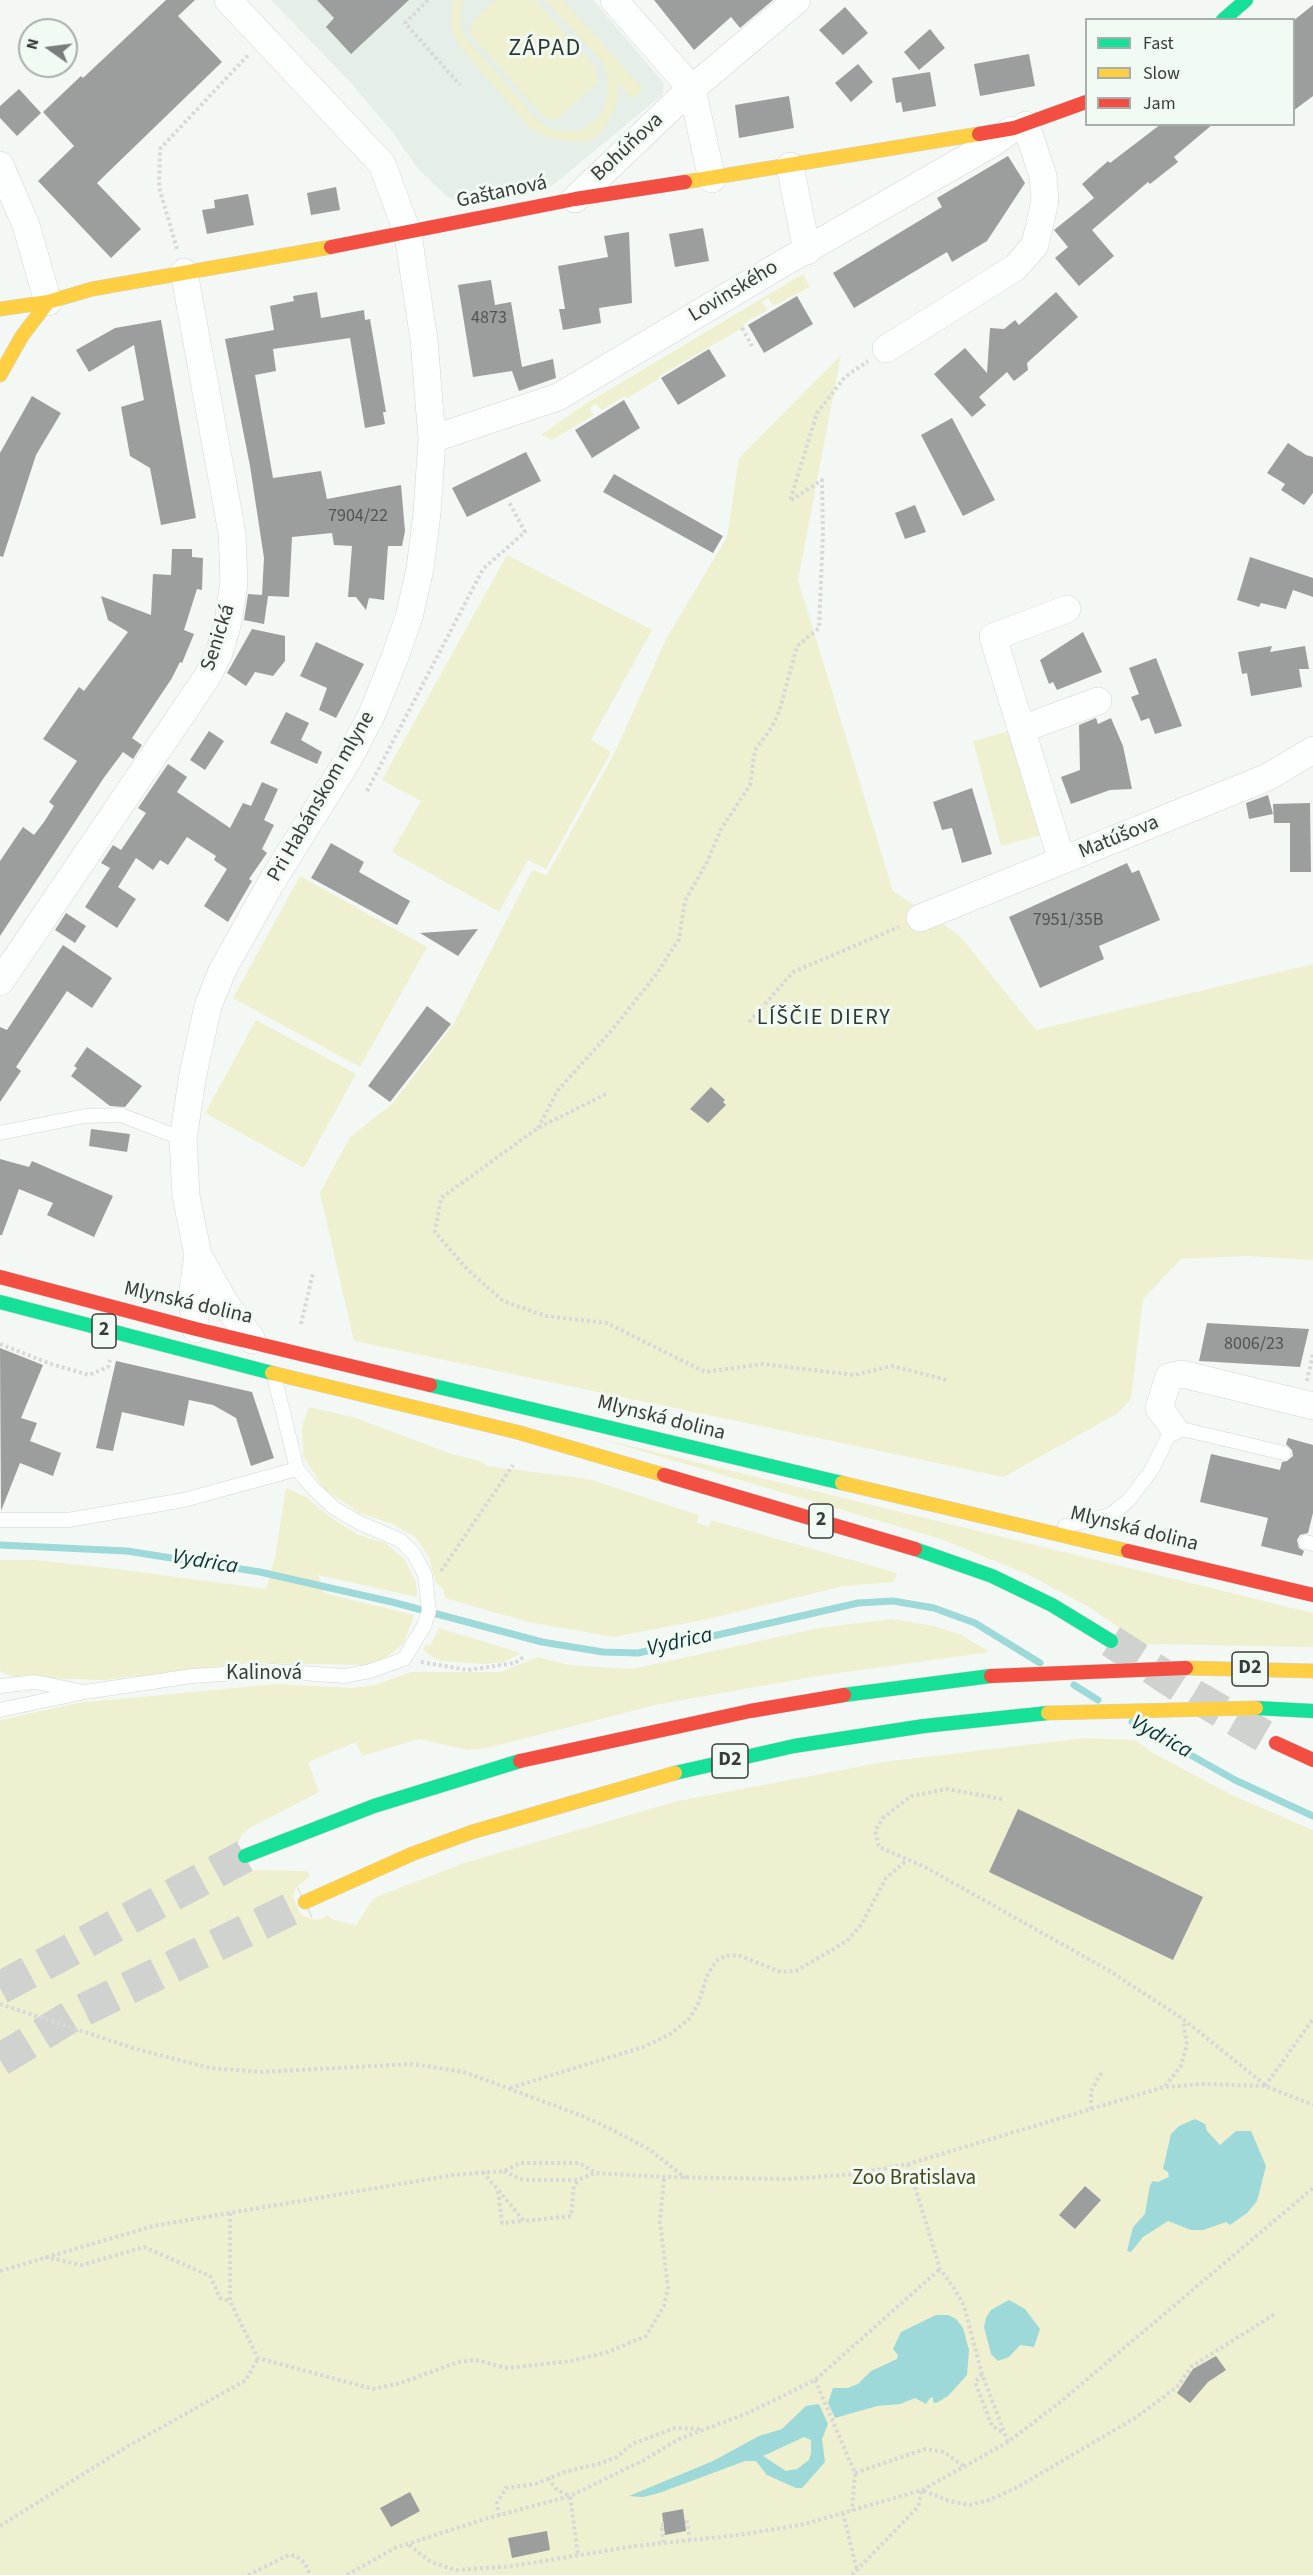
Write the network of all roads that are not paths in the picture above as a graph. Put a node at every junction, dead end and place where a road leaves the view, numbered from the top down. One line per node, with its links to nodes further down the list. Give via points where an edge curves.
1 (228, 0): 13 (street, Pri Habánskom mlyne, via 382,164)
2 (614, 0): 6 (street)
3 (797, 0): 6 (street, Bohúňova)
4 (1246, 0): 5 (main road)
5 (1225, 18)
6 (687, 94): 11 (street); 12 (street, Bohúňova)
7 (1085, 102): 8 (main road, Lovinského)
8 (1020, 126): 10 (main road, Gaštanová); 14 (street, Lovinského); 18 (street, via 1043,176 1045,201 1035,245 1016,267)
9 (0, 165): 16 (street, via 26,225)
10 (790, 166): 11 (main road, Gaštanová); 14 (street)
11 (712, 179): 12 (main road, Gaštanová)
12 (575, 199): 13 (main road, Gaštanová)
13 (408, 234): 15 (main road, Gaštanová); 20 (street, Pri Habánskom mlyne)
14 (807, 251): 20 (street, Lovinského, via 558,397)
15 (184, 272): 16 (main road, Gaštanová, via 92,289); 27 (street, Senická, via 232,533 234,583 228,622 207,677)
16 (48, 302): 17 (main road, Gaštanová); 19 (main road, via 22,336)
17 (0, 309)
18 (886, 349)
19 (0, 375)
20 (432, 439): 29 (street, Pri Habánskom mlyne, via 420,569 395,657 348,760 271,883 222,971 208,1006)
21 (1067, 609): 23 (street, via 993,637)
22 (1098, 701): 23 (street)
23 (1022, 729): 25 (street)
24 (1313, 750): 25 (street, Matúšova, via 1268,777)
25 (1062, 861): 26 (street, Matúšova)
26 (920, 918)
27 (0, 982)
28 (0, 1133): 29 (lane, via 85,1116 121,1115)
29 (183, 1139): 30 (street, Pri Habánskom mlyne, via 186,1196)
30 (198, 1255): 33 (street, Pri Habánskom mlyne, via 192,1297); 34 (street, Pri Habánskom mlyne)
31 (0, 1277): 33 (main road, Mlynská dolina / 2)
32 (0, 1302): 35 (main road, 2)
33 (196, 1329): 34 (main road, Mlynská dolina / 2); 35 (main road)
34 (252, 1340): 36 (main road); 42 (main road, Mlynská dolina / 2)
35 (209, 1357): 36 (main road, 2)
36 (273, 1371): 40 (lane); 44 (main road, 2, via 517,1432 925,1551 992,1576 1052,1605)
37 (1310, 1395): 38 (street, via 1182,1374 1168,1377 1159,1408)
38 (1173, 1427): 39 (lane); 42 (lane, via 1150,1471 1128,1501 1110,1515 1074,1526)
39 (1284, 1453)
40 (297, 1468): 41 (lane, via 184,1500 68,1520); 47 (lane, Kalinová, via 334,1508 399,1540 414,1554 425,1575 429,1597 424,1626 404,1659 345,1676 273,1671 192,1676)
41 (0, 1520)
42 (1038, 1528): 43 (main road, Mlynská dolina / 2)
43 (1313, 1595)
44 (1111, 1641)
45 (1313, 1671): 52 (main road, D2, bridge, via 1186,1668 992,1676 750,1711 528,1759 374,1806)
46 (0, 1686): 47 (lane, via 35,1682)
47 (84, 1692): 48 (lane, Kalinová)
48 (0, 1710)
49 (1313, 1711): 53 (main road, D2, bridge, via 1256,1708 1048,1713 924,1726 794,1746 646,1780 472,1832)
50 (1276, 1743): 51 (main road)
51 (1313, 1760)
52 (245, 1856)
53 (305, 1902)

